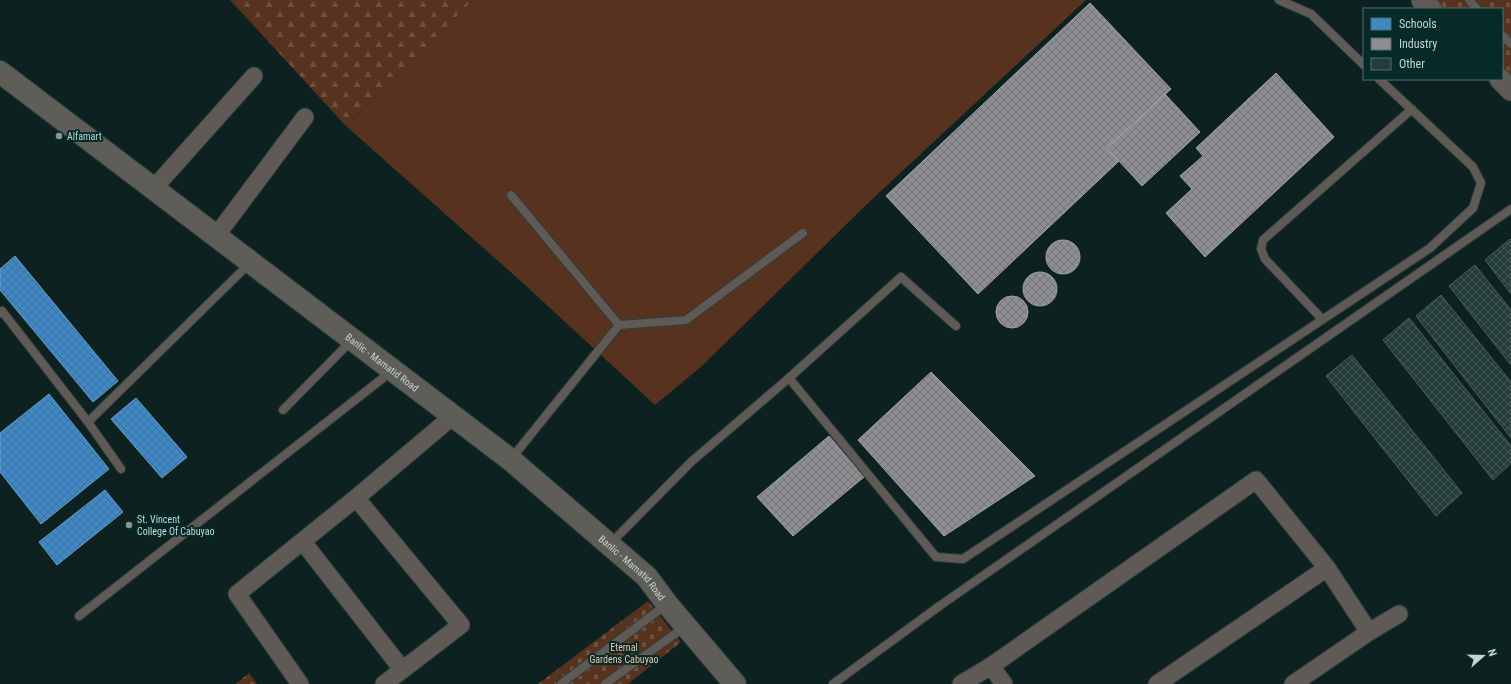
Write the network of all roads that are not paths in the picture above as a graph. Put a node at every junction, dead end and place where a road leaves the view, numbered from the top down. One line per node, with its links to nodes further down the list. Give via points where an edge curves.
1 (1279, 0): 8 (lane, via 1311,14)
2 (1422, 0): 4 (street)
3 (1469, 0): 5 (lane)
4 (1430, 8)
5 (1476, 8)
6 (1503, 36): 7 (lane)
7 (1511, 44)
8 (1363, 63)
9 (0, 72): 16 (main road, Banlic - Mamatid Road)
10 (254, 76): 16 (street)
11 (1380, 80): 14 (lane)
12 (1501, 80): 13 (street)
13 (1511, 90)
14 (1412, 109): 23 (lane, via 1263,240 1265,259); 23 (lane, via 1473,167 1481,183 1473,208 1430,248)
15 (305, 117): 20 (street)
16 (154, 188): 20 (main road, Banlic - Mamatid Road)
17 (511, 195): 24 (lane)
18 (1511, 209): 50 (lane, via 938,606)
19 (802, 233): 24 (lane, via 686,320)
20 (216, 236): 21 (main road, Banlic - Mamatid Road)
21 (251, 262): 26 (main road, Banlic - Mamatid Road); 31 (lane)
22 (0, 313): 31 (lane, via 2,312)
23 (1322, 319): 28 (lane, via 963,559 936,557)
24 (619, 325): 32 (lane)
25 (956, 326): 28 (lane, via 901,277)
26 (353, 339): 27 (main road, Banlic - Mamatid Road); 29 (lane)
27 (393, 370): 30 (main road, Banlic - Mamatid Road); 40 (lane)
28 (789, 378): 36 (lane, via 692,462)
29 (283, 410)
30 (453, 416): 32 (main road, Banlic - Mamatid Road); 34 (street)
31 (88, 422): 33 (lane)
32 (510, 460): 36 (main road, Banlic - Mamatid Road)
33 (121, 469)
34 (356, 498): 35 (street); 44 (street, via 461,625)
35 (303, 542): 44 (street); 45 (street, via 237,594)
36 (609, 545): 38 (main road, Banlic - Mamatid Road, via 647,577)
37 (1327, 568): 42 (street); 43 (street, via 1256,480); 53 (street)
38 (667, 604): 41 (main road, Banlic - Mamatid Road); 47 (lane)
39 (1399, 614): 42 (street)
40 (79, 616)
41 (686, 626): 48 (lane); 49 (main road, Banlic - Mamatid Road)
42 (1370, 632): 54 (street)
43 (991, 666): 51 (street); 52 (street)
44 (402, 670): 46 (street)
45 (300, 684)
46 (384, 684)
47 (561, 684)
48 (605, 684)
49 (735, 684)
50 (833, 684)
51 (962, 684)
52 (1004, 684)
53 (1157, 684)
54 (1293, 684)

